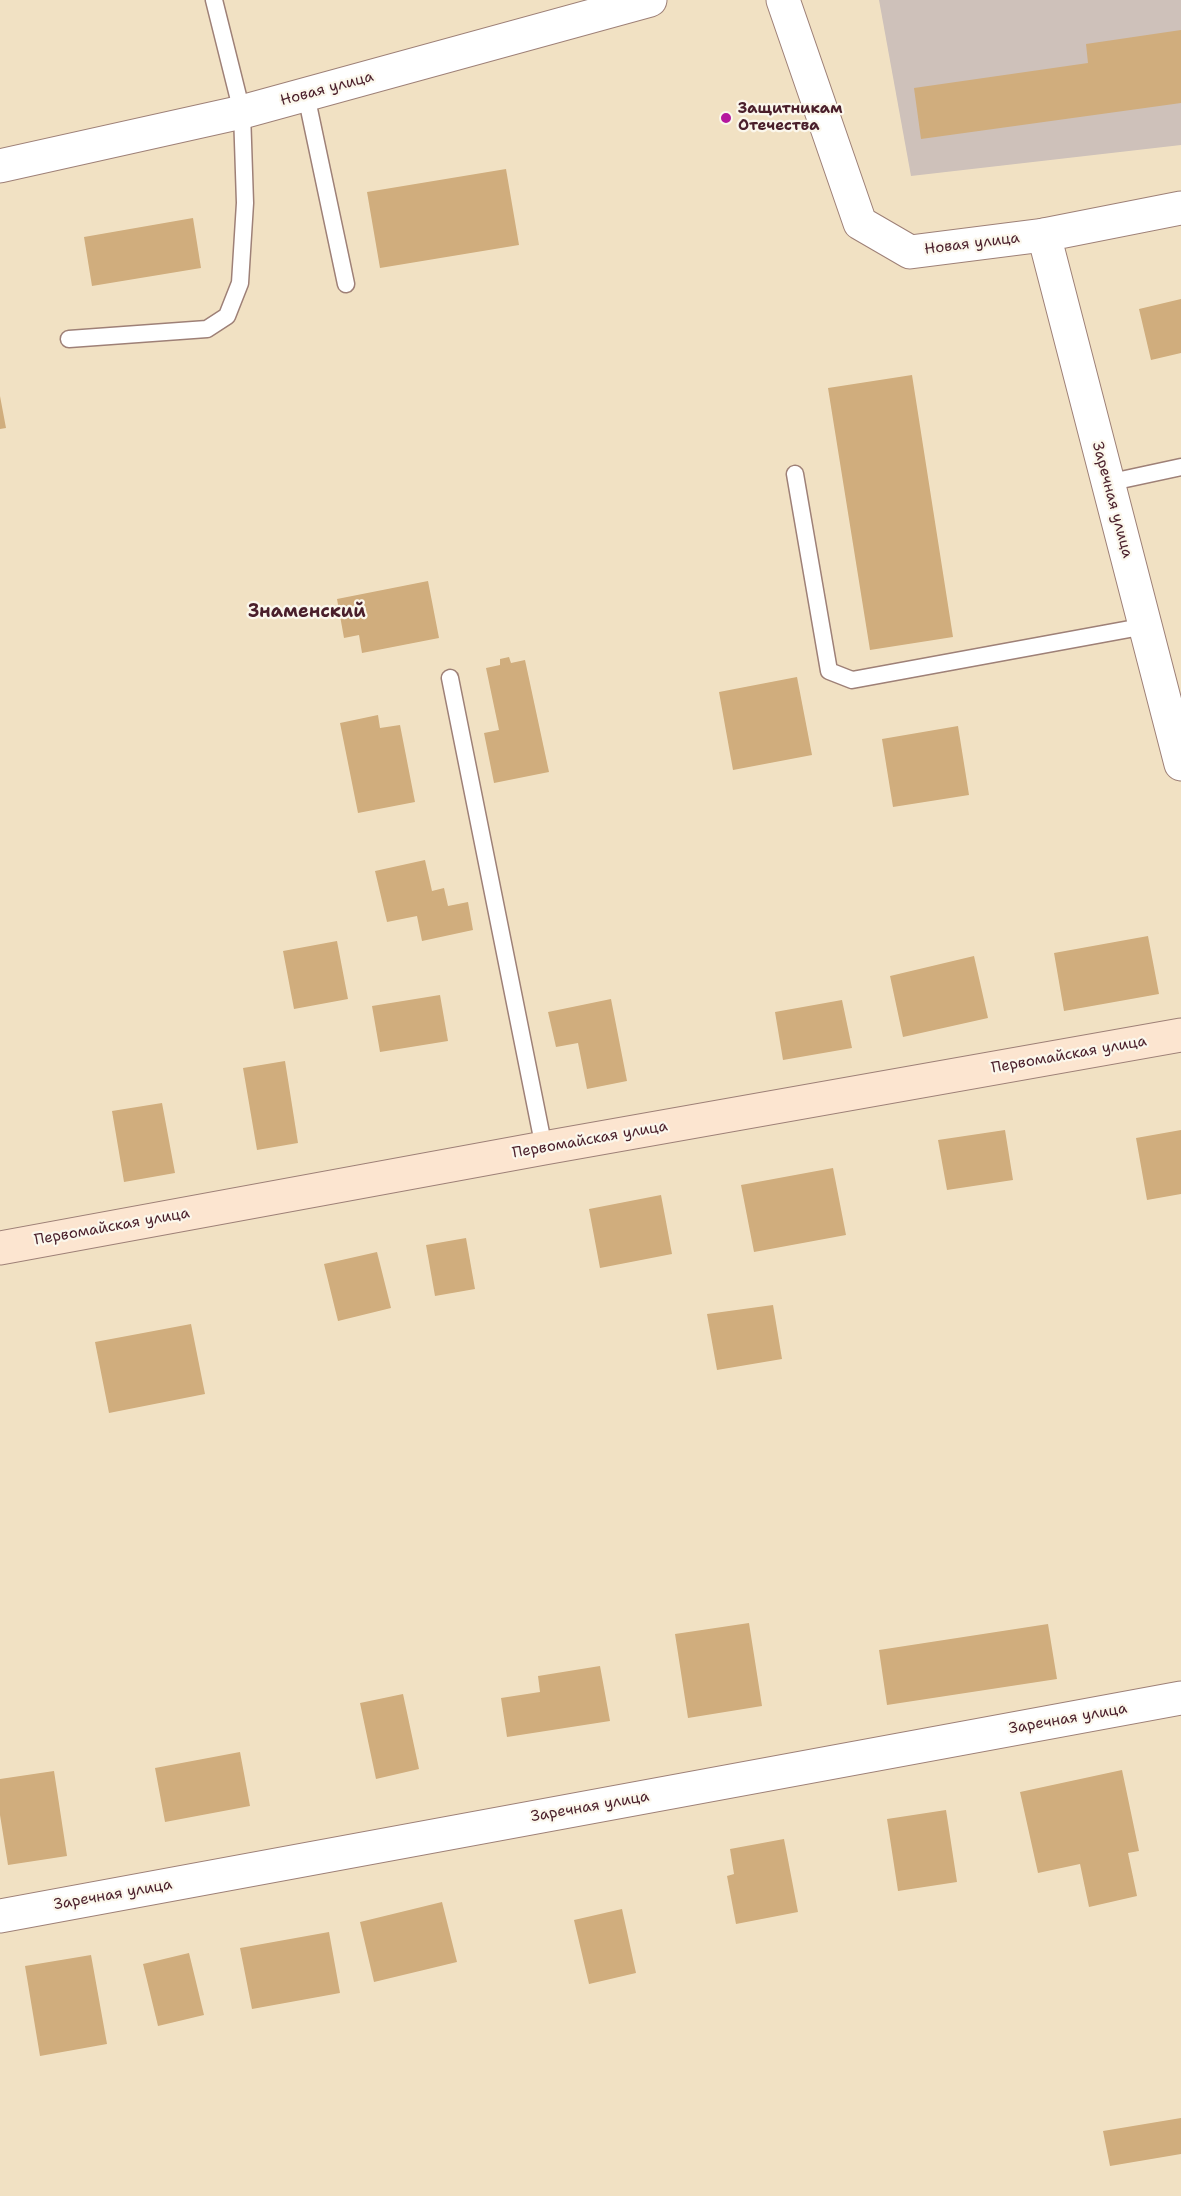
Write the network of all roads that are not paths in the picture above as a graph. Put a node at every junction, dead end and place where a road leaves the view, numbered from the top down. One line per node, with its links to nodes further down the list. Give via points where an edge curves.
1 (214, 0): 5 (lane)
2 (650, 0): 4 (street, Новая улица)
3 (783, 0): 8 (street, Новая улица, via 860,223 910,252)
4 (306, 95): 5 (street, Новая улица); 9 (lane)
5 (242, 112): 6 (street, Новая улица); 10 (lane, via 245,204 240,283 227,316 207,329)
6 (0, 166)
7 (1181, 208): 8 (street, Новая улица)
8 (1044, 235): 13 (street, Заречная улица)
9 (346, 284)
10 (69, 339)
11 (1181, 467): 13 (lane)
12 (795, 474): 14 (lane, via 829,671 852,680)
13 (1107, 483): 14 (street, Заречная улица)
14 (1146, 626): 16 (street, Заречная улица)
15 (450, 678): 18 (lane)
16 (1181, 764)
17 (1181, 1035): 18 (main road, Первомайская улица)
18 (544, 1148): 19 (main road, Первомайская улица)
19 (0, 1248)
20 (1181, 1698): 21 (street, Заречная улица)
21 (0, 1916)

